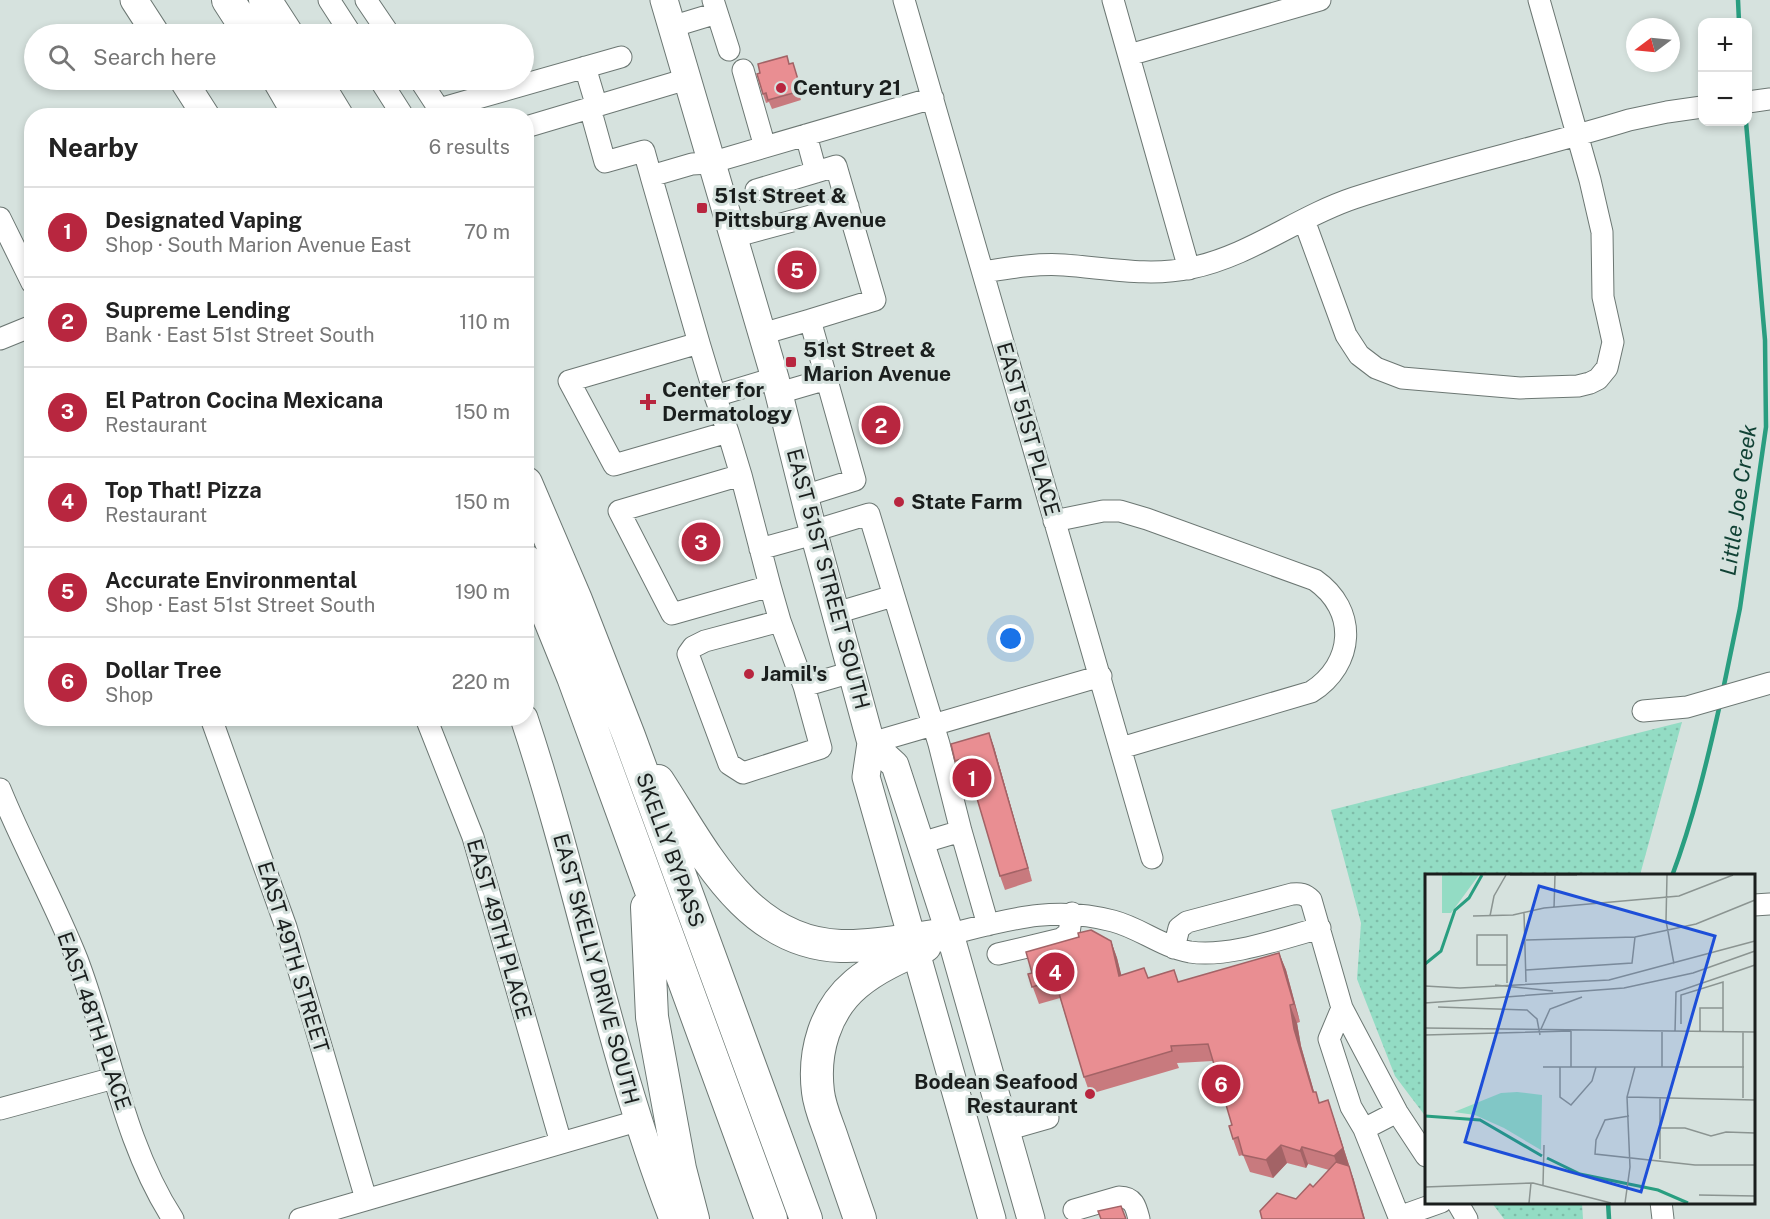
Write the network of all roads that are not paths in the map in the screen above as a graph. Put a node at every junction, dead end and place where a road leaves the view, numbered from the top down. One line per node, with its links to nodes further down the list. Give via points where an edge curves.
1 (134, 0): 12 (main road)
2 (228, 0): 13 (highway)
3 (265, 0): 14 (highway)
4 (329, 0): 15 (street)
5 (366, 0): 16 (street)
6 (663, 0): 17 (main road, EAST 51ST STREET SOUTH)
7 (904, 0): 31 (street, EAST 51ST PLACE)
8 (1113, 0): 19 (street)
9 (1320, 0): 19 (street)
10 (1539, 0): 44 (street)
11 (715, 7): 17 (street); 18 (street)
12 (150, 24)
13 (244, 24)
14 (281, 24)
15 (345, 24)
16 (382, 24)
17 (671, 27): 23 (main road, EAST 51ST STREET SOUTH)
18 (729, 50)
19 (1130, 55): 55 (street)
20 (621, 57): 21 (street)
21 (585, 67): 24 (street); 40 (street)
22 (743, 70): 45 (street)
23 (687, 79): 40 (street); 46 (main road, EAST 51ST STREET SOUTH)
24 (534, 82)
25 (189, 90): 34 (main road)
26 (285, 90): 35 (highway)
27 (321, 90): 36 (highway)
28 (386, 90): 37 (street)
29 (427, 90): 38 (street)
30 (505, 90): 39 (street)
31 (933, 98): 43 (street); 56 (street, EAST 51ST PLACE)
32 (1770, 99): 33 (street)
33 (1752, 101)
34 (201, 108)
35 (295, 108)
36 (332, 108)
37 (398, 108)
38 (438, 108)
39 (442, 108)
40 (593, 108): 42 (street); 48 (street, via 605,162 644,152)
41 (1698, 108): 44 (street, via 1658,114)
42 (534, 125)
43 (806, 135): 45 (street); 47 (street)
44 (1578, 136): 52 (street, via 1351,199); 52 (street, via 1599,212 1603,297 1613,342 1603,374 1590,383 1520,388 1475,385 1402,378 1376,368 1359,355 1346,335)
45 (765, 147): 46 (street)
46 (710, 163): 48 (street); 53 (main road, EAST 51ST STREET SOUTH)
47 (816, 172): 49 (street); 50 (street, via 836,166)
48 (651, 176): 61 (street)
49 (756, 190)
50 (848, 206): 53 (street); 57 (street, via 875,300)
51 (0, 218): 54 (street)
52 (1304, 220): 55 (street, via 1226,258)
53 (733, 237): 59 (main road, EAST 51ST STREET SOUTH)
54 (24, 267)
55 (1189, 269): 56 (street, via 1131,271 1062,265)
56 (983, 272): 69 (street, EAST 51ST PLACE)
57 (810, 320): 59 (street); 62 (street)
58 (24, 329): 60 (street)
59 (762, 334): 63 (main road, EAST 51ST STREET SOUTH)
60 (0, 339)
61 (699, 343): 64 (street); 65 (street, via 569,381 614,465)
62 (827, 379): 63 (street); 67 (street, via 855,480)
63 (777, 385): 64 (street); 67 (main road, EAST 51ST STREET SOUTH)
64 (715, 396): 65 (street)
65 (728, 432): 66 (street)
66 (741, 475): 71 (street); 73 (street, via 619,511 672,614)
67 (804, 496): 70 (main road, EAST 51ST STREET SOUTH)
68 (534, 502): 86 (highway, SKELLY BYPASS)
69 (1054, 521): 78 (street, EAST 51ST PLACE); 88 (street, via 1103,511 1120,511 1147,519 1315,580 1327,588 1343,613 1346,629 1342,657 1330,676 1311,692)
70 (814, 532): 71 (street); 74 (street, via 869,514); 75 (main road, EAST 51ST STREET SOUTH)
71 (760, 549): 73 (street)
72 (534, 581): 93 (highway, SKELLY BYPASS)
73 (770, 586): 76 (street)
74 (893, 596): 75 (street); 82 (street)
75 (836, 613): 77 (main road, EAST 51ST STREET SOUTH)
76 (780, 621): 79 (street); 79 (street, via 705,641 693,646 688,654 729,764 743,773 821,748)
77 (852, 672): 79 (street); 87 (main road, EAST 51ST STREET SOUTH)
78 (1101, 676): 82 (street); 88 (street, EAST 51ST PLACE)
79 (804, 686)
80 (1762, 686): 81 (street, via 1687,707)
81 (1643, 711)
82 (932, 725): 87 (street); 90 (street)
83 (214, 726): 113 (street, EAST 49TH STREET, via 286,927)
84 (429, 726): 111 (street, EAST 49TH PLACE, via 472,837)
85 (527, 726): 108 (main road, EAST SKELLY DRIVE SOUTH)
86 (629, 736): 100 (highway, via 724,882 743,904 793,935 820,943); 124 (highway, SKELLY BYPASS)
87 (871, 743): 91 (main road, via 896,765); 100 (main road, EAST 51ST STREET SOUTH, via 866,777)
88 (1121, 748): 92 (street, EAST 51ST PLACE)
89 (0, 789): 104 (street, EAST 48TH PLACE, via 77,960)
90 (961, 831): 91 (street); 97 (street)
91 (921, 843): 99 (main road)
92 (1152, 858)
93 (645, 873): 122 (highway, via 652,1017); 123 (highway, SKELLY BYPASS)
94 (1770, 904): 95 (street)
95 (1755, 905)
96 (1071, 914): 97 (street, via 1019,917); 101 (street, via 1114,921); 102 (street, via 1069,933 1061,939)
97 (988, 925): 99 (street)
98 (1320, 928): 101 (street, via 1219,952); 101 (street, via 1311,900 1300,893 1292,894 1187,922 1179,928); 103 (street)
99 (950, 934): 100 (highway); 110 (main road)
100 (914, 944): 125 (highway, via 856,984 826,1022 820,1045 818,1092); 126 (main road, EAST 51ST STREET SOUTH)
101 (1174, 948)
102 (998, 954)
103 (1342, 1008): 106 (street); 109 (street, via 1329,1039 1350,1107)
104 (114, 1078): 105 (street); 119 (street, EAST 48TH PLACE, via 135,1141)
105 (0, 1109)
106 (1397, 1113): 109 (street); 112 (street)
107 (1048, 1118): 110 (street)
108 (637, 1121): 111 (street); 121 (main road, EAST SKELLY DRIVE SOUTH)
109 (1364, 1129): 118 (street)
110 (1006, 1130): 127 (main road)
111 (561, 1143): 113 (street)
112 (1425, 1155)
113 (366, 1199): 120 (street)
114 (1438, 1204): 118 (street)
115 (1458, 1204): 129 (street)
116 (1661, 1204): 130 (street)
117 (1074, 1210): 128 (street, via 1125,1197 1135,1204)
118 (1400, 1218)
119 (173, 1219)
120 (300, 1219)
121 (673, 1219)
122 (693, 1219)
123 (771, 1219)
124 (806, 1219)
125 (860, 1219)
126 (992, 1219)
127 (1031, 1219)
128 (1139, 1219)
129 (1467, 1219)
130 (1663, 1219)

